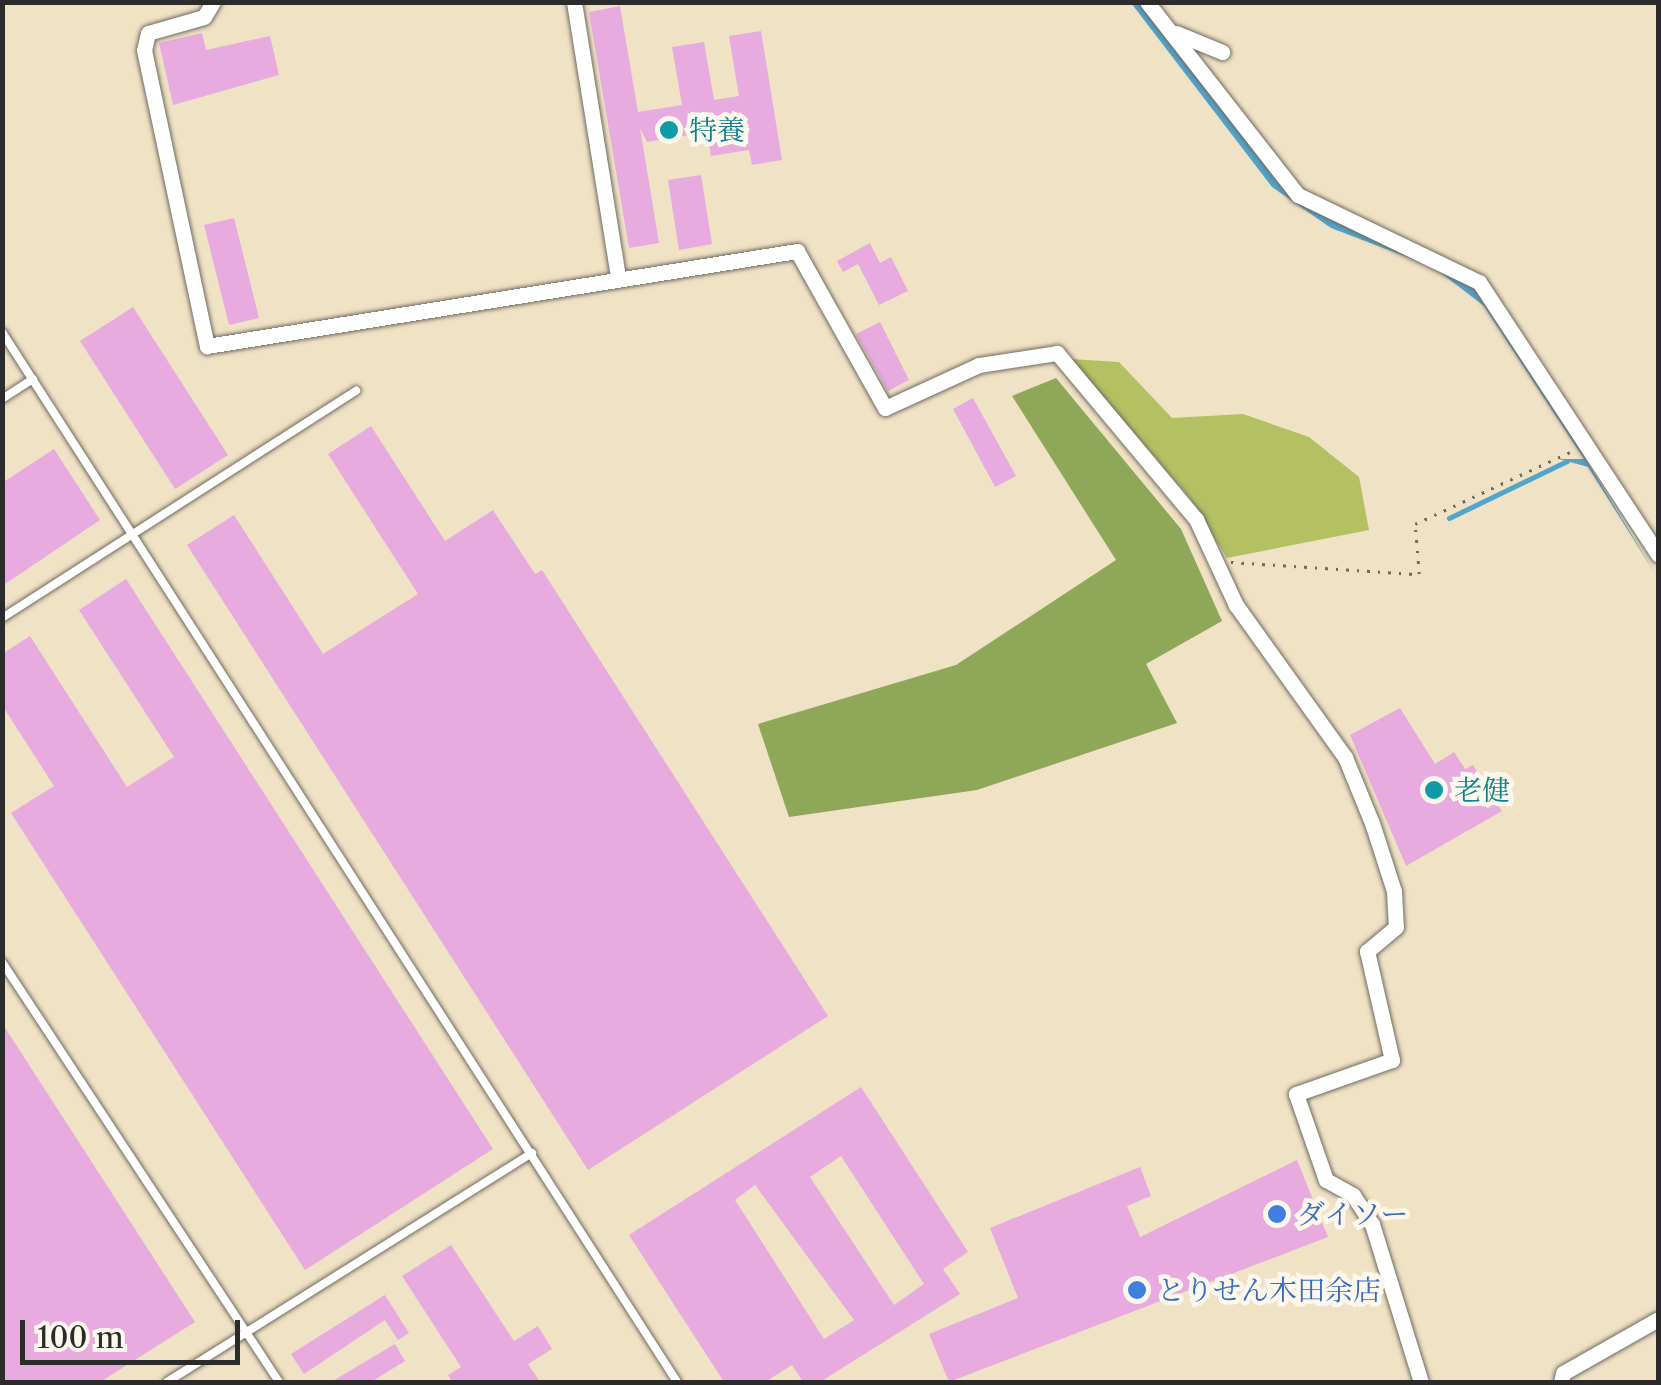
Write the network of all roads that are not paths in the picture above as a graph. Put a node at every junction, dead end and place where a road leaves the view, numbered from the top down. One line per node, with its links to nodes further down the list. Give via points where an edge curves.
1 (213, 2): 6 (street, via 204,17 148,34 144,50 208,346)
2 (574, 2): 6 (street)
3 (1147, 2): 4 (street)
4 (1164, 25): 5 (street); 12 (street, via 1298,196 1479,282)
5 (1222, 52)
6 (618, 277): 21 (street, via 796,251 886,408 979,365 1057,353 1184,502 1220,562 1236,605 1345,757 1394,891 1396,927 1367,951 1392,1060 1296,1094 1326,1180 1353,1195 1372,1224)
7 (2, 332): 8 (lane)
8 (33, 379): 10 (lane); 11 (lane)
9 (356, 391): 11 (lane)
10 (2, 399)
11 (134, 533): 13 (lane); 15 (lane)
12 (1658, 554)
13 (4, 613)
14 (2, 962): 17 (lane)
15 (532, 1153): 17 (lane); 20 (lane)
16 (1658, 1318): 22 (street, via 1563,1373)
17 (246, 1331): 18 (lane); 19 (lane)
18 (167, 1382)
19 (279, 1382)
20 (677, 1382)
21 (1422, 1382)
22 (1562, 1382)

